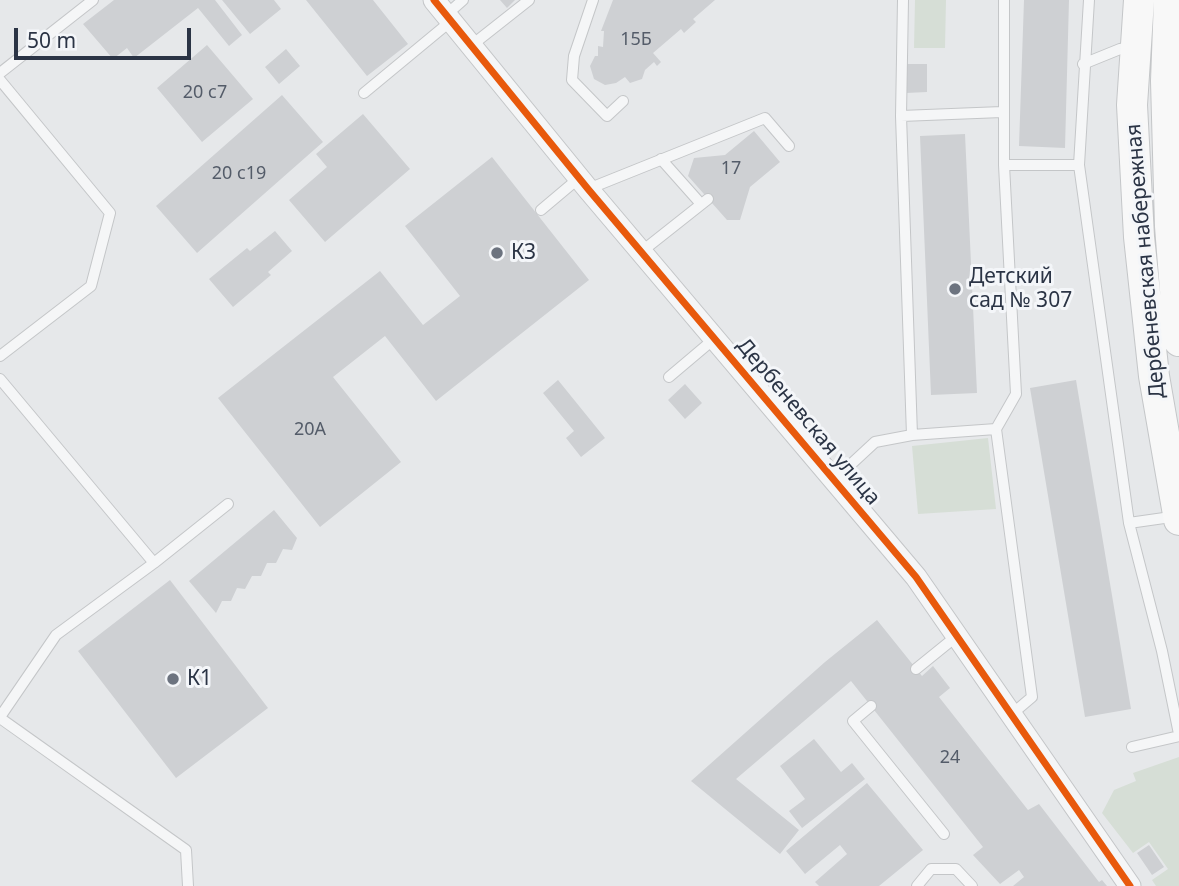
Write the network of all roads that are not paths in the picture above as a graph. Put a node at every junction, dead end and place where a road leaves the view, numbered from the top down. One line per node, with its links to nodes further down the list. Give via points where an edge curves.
1 (93, 0): 14 (lane)
2 (463, 0): 10 (lane)
3 (529, 0): 11 (lane)
4 (593, 0): 17 (lane, via 574,56 572,79 607,116)
5 (903, 0): 19 (lane)
6 (1004, 0): 18 (lane)
7 (1088, 0): 13 (lane)
8 (1139, 0): 12 (main road, Дербеневская набережная)
9 (1169, 0): 28 (main road, Дербеневская набережная, via 1170,226)
10 (444, 12): 11 (street, Дербеневская улица); 16 (lane)
11 (472, 45): 24 (street, Дербеневская улица)
12 (1134, 47): 13 (lane); 36 (main road, Дербеневская набережная, via 1132,106 1146,309)
13 (1083, 64): 23 (lane)
14 (0, 73)
15 (0, 80): 29 (lane, via 110,213 91,286)
16 (364, 93)
17 (623, 101)
18 (1002, 112): 19 (lane); 22 (lane)
19 (901, 116): 33 (lane)
20 (789, 146): 21 (lane, via 765,118)
21 (661, 159): 24 (lane); 26 (lane, via 705,201)
22 (1004, 165): 23 (lane); 32 (lane, via 1016,394)
23 (1079, 165): 37 (lane)
24 (583, 184): 25 (lane); 26 (street, Дербеневская улица)
25 (541, 210)
26 (641, 252): 27 (street, Дербеневская улица)
27 (714, 339): 30 (lane); 34 (street, Дербеневская улица)
28 (1179, 341)
29 (0, 356)
30 (670, 377)
31 (0, 379): 38 (lane)
32 (996, 429): 33 (lane); 42 (lane, via 1032,698)
33 (912, 435): 34 (lane, via 875,442)
34 (834, 480): 39 (street, Дербеневская улица)
35 (228, 504): 38 (lane)
36 (1179, 518): 37 (lane)
37 (1129, 523): 44 (lane)
38 (154, 563): 43 (lane, via 56,635)
39 (958, 635): 40 (lane); 42 (street, Дербеневская улица)
40 (916, 668)
41 (871, 706): 46 (lane, via 853,721)
42 (1012, 714): 50 (street, Дербеневская улица)
43 (0, 717): 47 (lane, via 186,850)
44 (1179, 735): 45 (lane)
45 (1132, 747)
46 (944, 834)
47 (188, 886)
48 (917, 886): 49 (lane, via 931,869 956,869)
49 (972, 886)
50 (1130, 886)

